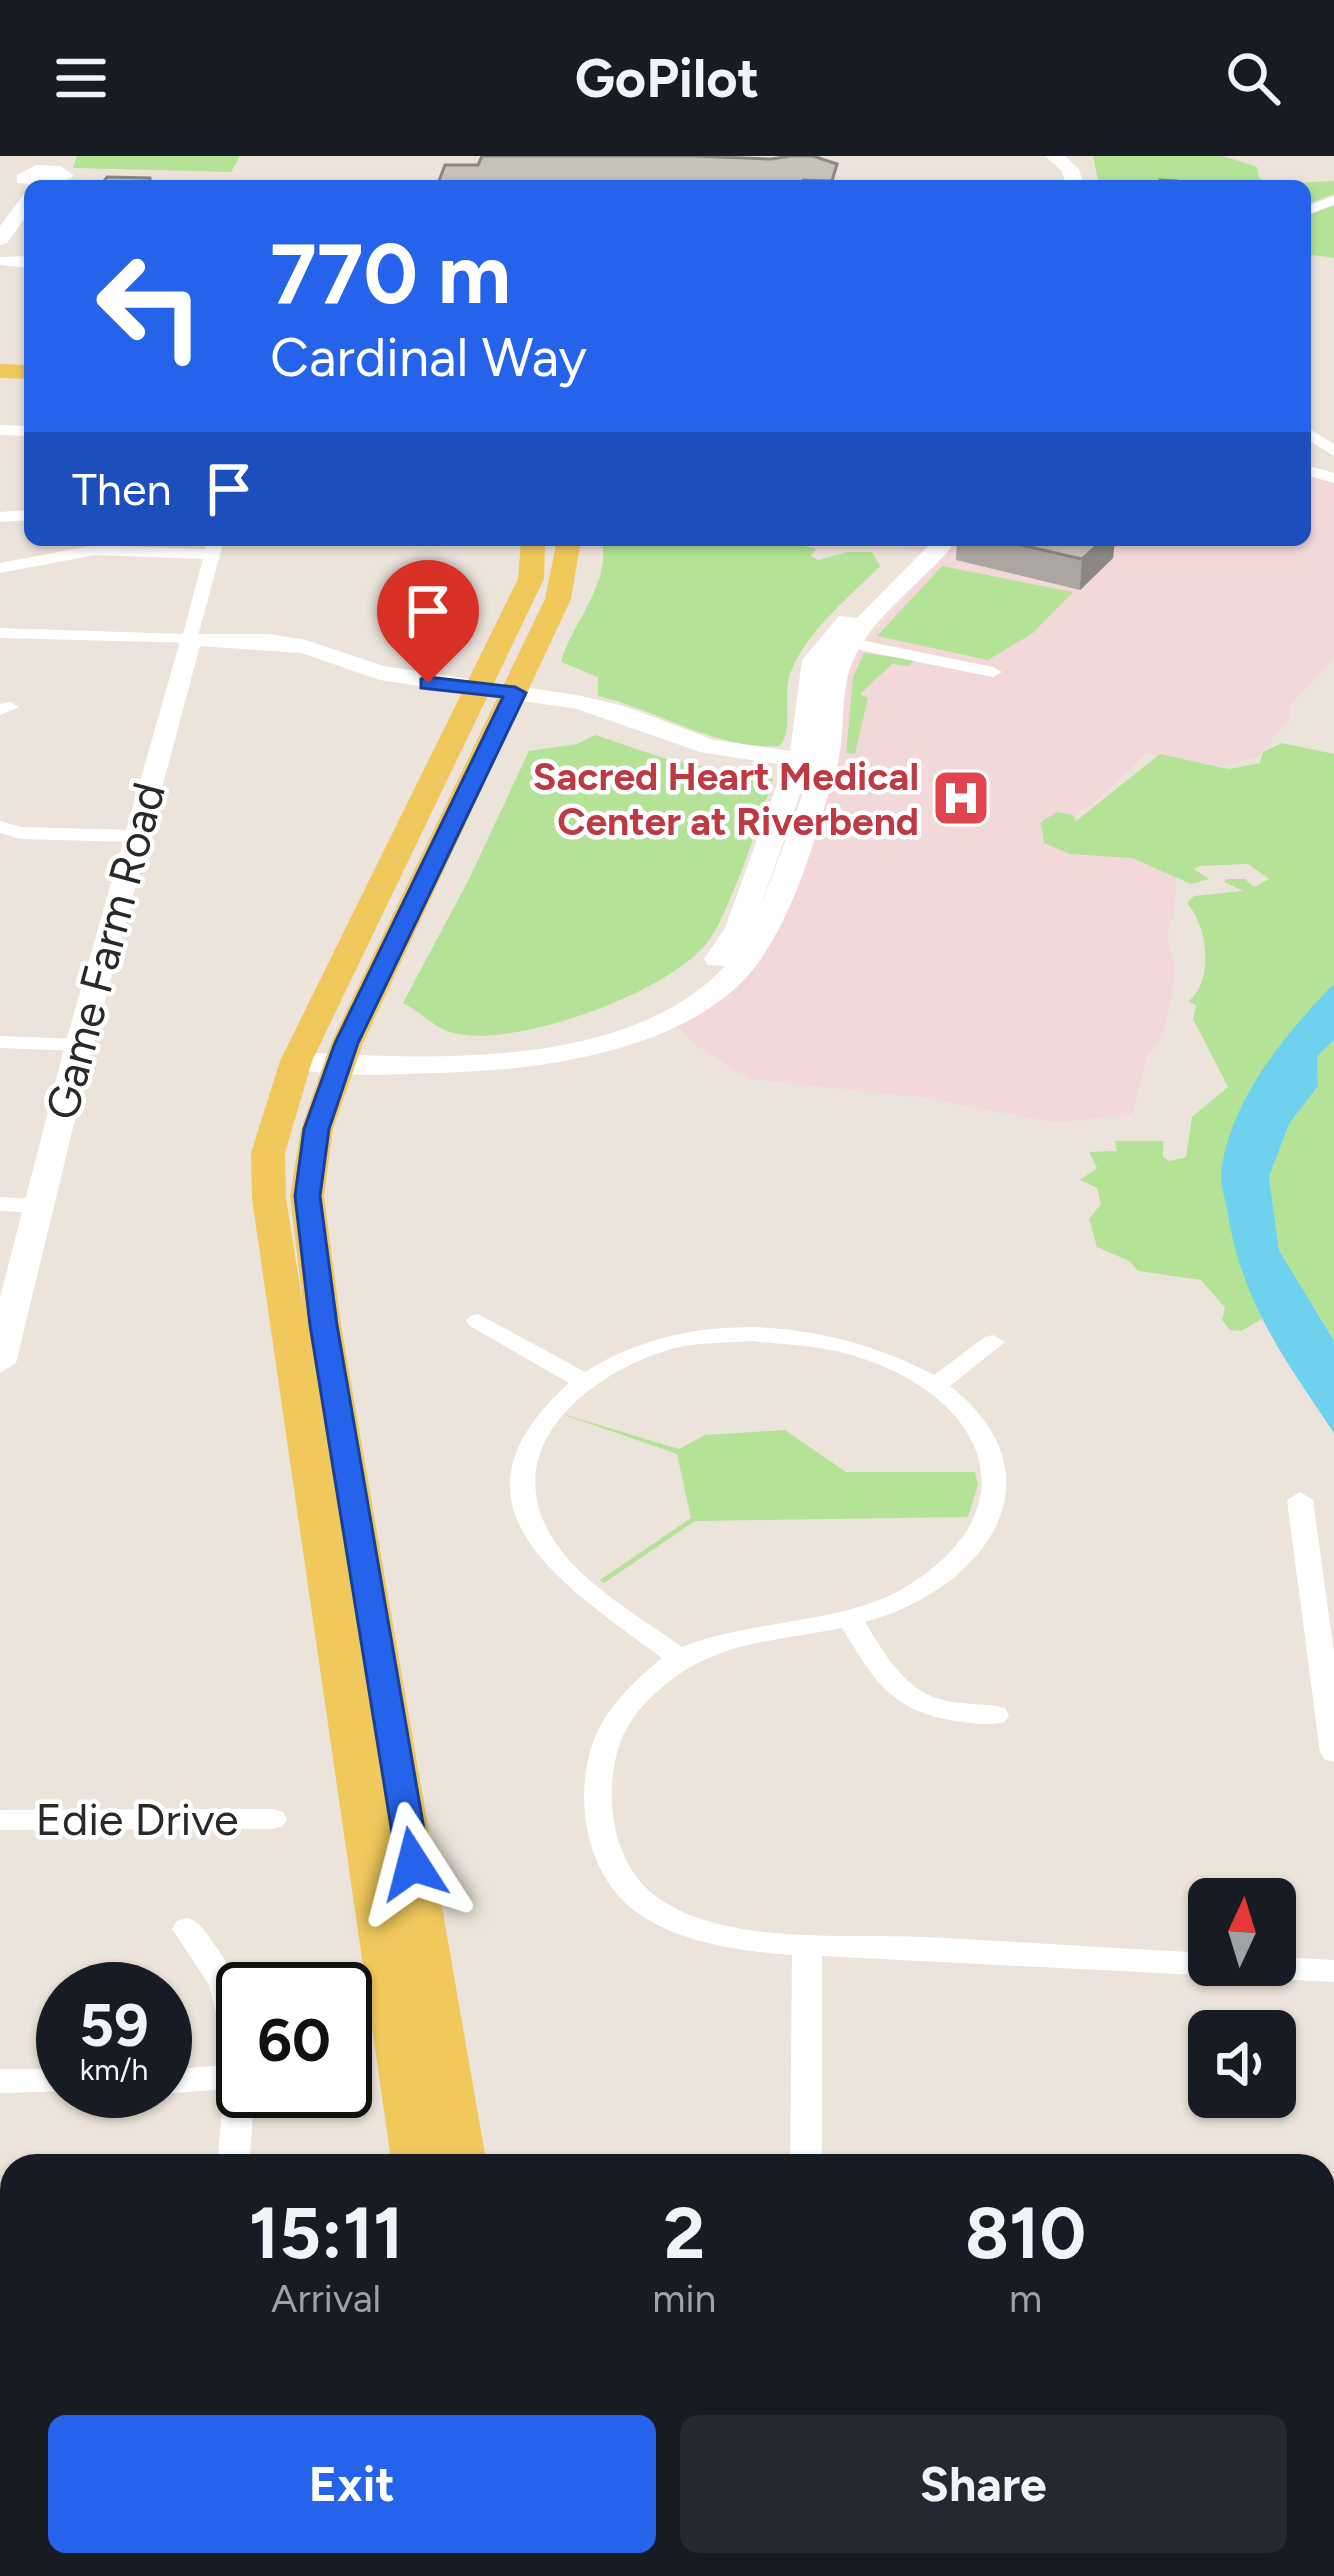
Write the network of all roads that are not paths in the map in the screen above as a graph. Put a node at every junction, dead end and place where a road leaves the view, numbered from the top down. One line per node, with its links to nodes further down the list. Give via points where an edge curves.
1 (1054, 156): 2 (street)
2 (1073, 180)
3 (24, 221): 4 (street)
4 (10, 251)
5 (533, 546): 15 (main road, via 532,579)
6 (568, 546): 16 (main road, via 558,599)
7 (917, 546): 13 (street)
8 (940, 546): 13 (street)
9 (213, 547): 10 (street, via 95,550); 12 (street, Game Farm Road)
10 (0, 568)
11 (0, 633): 12 (street)
12 (190, 639): 15 (street, via 271,650 375,685); 19 (street, Game Farm Road)
13 (841, 640): 14 (street); 17 (street, via 814,660)
14 (993, 672)
15 (472, 695): 16 (street); 22 (main road)
16 (512, 699): 17 (street, via 710,760); 22 (main road)
17 (810, 768): 22 (street, via 740,928 711,968 670,994 625,1018 555,1036)
18 (0, 827): 19 (street)
19 (135, 836): 21 (street, Game Farm Road)
20 (0, 1042): 21 (street)
21 (79, 1046): 24 (street, Game Farm Road)
22 (322, 1052): 48 (main road, via 268,1154 268,1199); 49 (main road, via 308,1196 323,1325)
23 (0, 1204): 24 (street)
24 (38, 1206): 27 (street, Game Farm Road)
25 (478, 1322): 28 (street)
26 (993, 1342): 29 (street)
27 (0, 1364)
28 (587, 1383): 29 (street, via 678,1340 752,1334 883,1357); 33 (street, via 553,1406 526,1446 520,1492 538,1537 579,1581)
29 (936, 1385): 31 (street, via 974,1416 991,1450 998,1493 986,1528 958,1562 911,1595)
30 (1300, 1500): 32 (street)
31 (849, 1618): 33 (street, via 732,1639); 34 (street, via 889,1682 919,1706)
32 (1328, 1642): 35 (street)
33 (679, 1658): 39 (street, via 626,1702 608,1738 598,1785 606,1852 632,1892 676,1921)
34 (995, 1714)
35 (1334, 1752)
36 (273, 1819): 37 (street, Edie Drive)
37 (0, 1820)
38 (187, 1929): 43 (street)
39 (807, 1946): 40 (street); 50 (street)
40 (1188, 1963)
41 (1296, 1969): 42 (street)
42 (1334, 1971)
43 (216, 1972)
44 (0, 2081): 45 (street)
45 (36, 2081)
46 (240, 2118): 47 (street)
47 (235, 2154)
48 (414, 2154)
49 (461, 2154)
50 (806, 2154)

